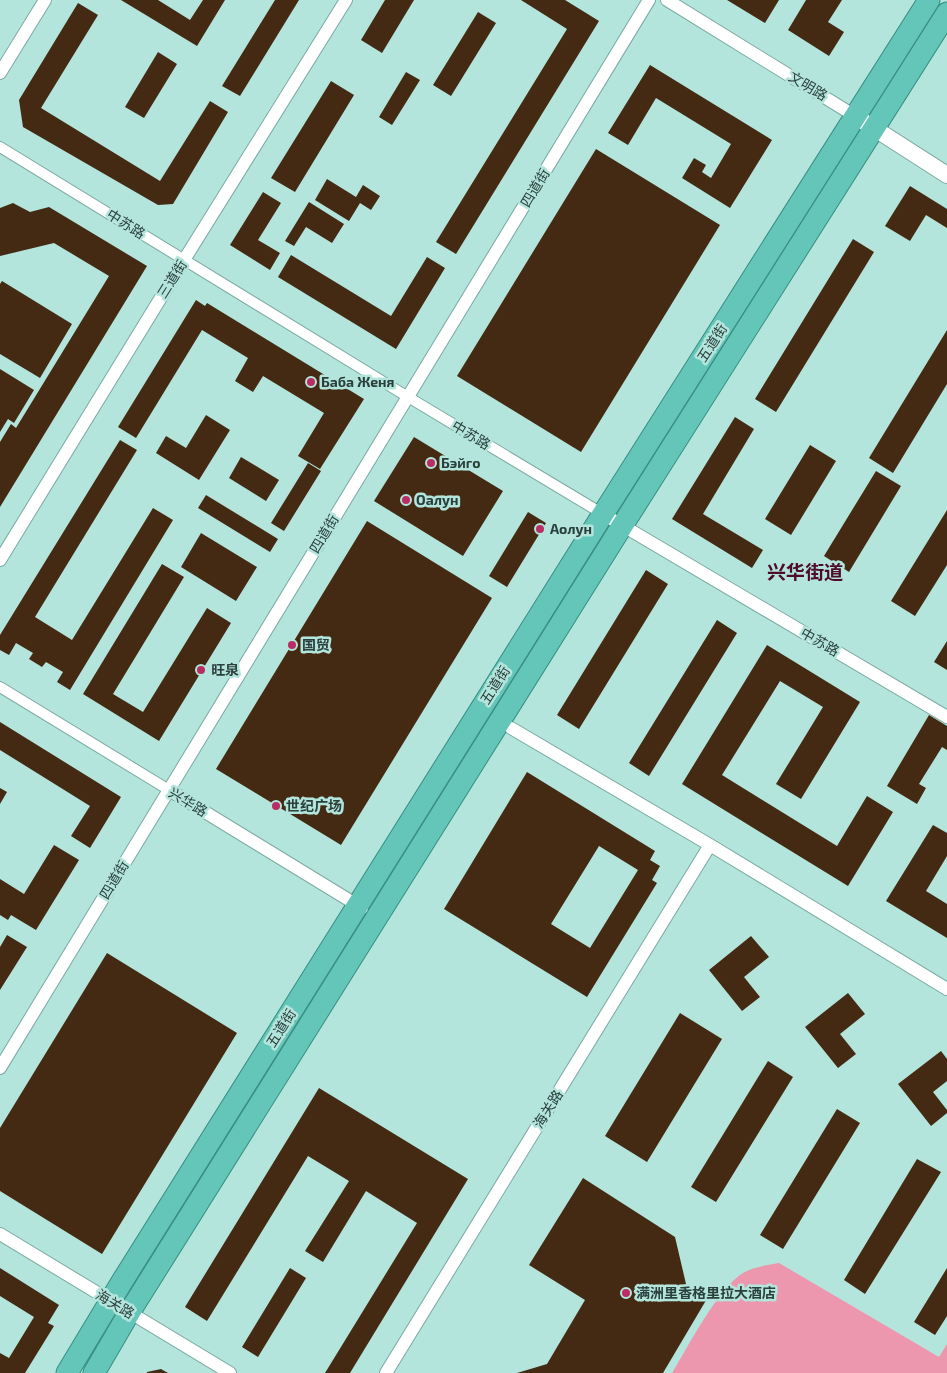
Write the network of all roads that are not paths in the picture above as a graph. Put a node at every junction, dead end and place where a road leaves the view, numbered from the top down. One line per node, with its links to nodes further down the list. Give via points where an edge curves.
1 (45, 0): 7 (street)
2 (346, 0): 12 (street, 三道街)
3 (649, 0): 13 (street, 四道街)
4 (667, 0): 8 (street, 文明路)
5 (929, 0): 8 (highway, 五道街)
6 (947, 13): 9 (highway, 五道街)
7 (0, 73)
8 (855, 116): 9 (street, 文明路); 14 (highway, 五道街)
9 (874, 129): 11 (street, 文明路); 15 (highway, 五道街)
10 (0, 147): 12 (street, 中苏路)
11 (947, 175)
12 (184, 260): 13 (street, 中苏路); 16 (street, 三道街)
13 (408, 397): 14 (street, 中苏路); 20 (street, 四道街)
14 (603, 514): 15 (street, 中苏路); 22 (highway, 五道街)
15 (622, 526): 18 (street, 中苏路); 23 (highway, 五道街)
16 (0, 560)
17 (0, 687): 20 (street, 兴华路)
18 (947, 717)
19 (511, 728): 21 (street)
20 (169, 790): 22 (street, 兴华路); 25 (street, 四道街)
21 (710, 845): 24 (street); 32 (street, 海关路)
22 (358, 905): 23 (street, 兴华路); 27 (highway, 五道街)
23 (376, 918): 28 (highway, 五道街)
24 (947, 988)
25 (0, 1068)
26 (0, 1234): 27 (street, 海关路)
27 (110, 1302): 28 (street, 海关路); 29 (highway, 五道街)
28 (129, 1313): 30 (highway, 五道街); 31 (street, 海关路)
29 (68, 1373)
30 (94, 1373)
31 (230, 1373)
32 (386, 1373)

